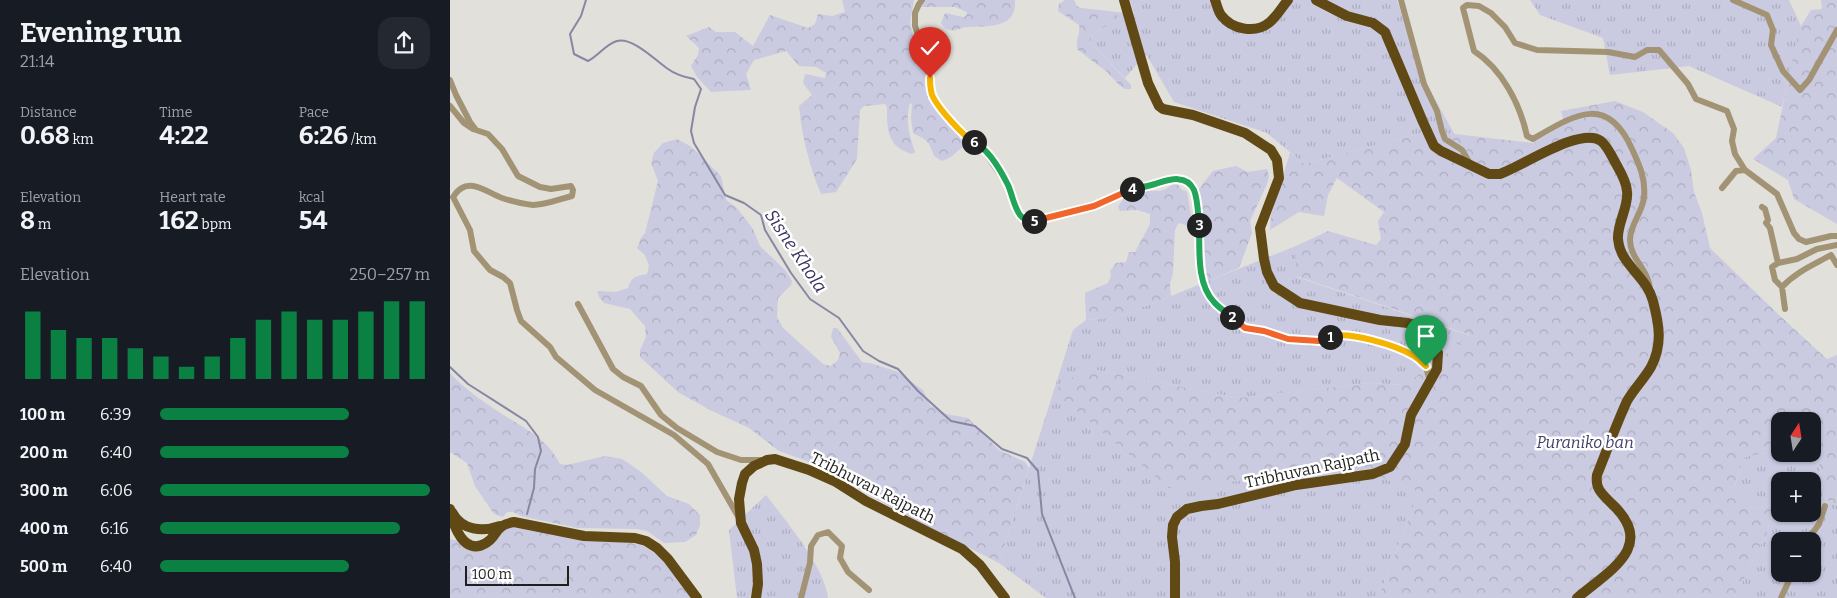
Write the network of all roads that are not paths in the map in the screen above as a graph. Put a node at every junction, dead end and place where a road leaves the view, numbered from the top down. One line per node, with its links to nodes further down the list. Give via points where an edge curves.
1 (922, 0): 24 (street, via 915,12 915,26 930,57 933,96 966,138 979,144 985,152 1007,185 1022,217 1040,221 1094,206 1127,190 1169,179 1185,181 1195,191 1206,290 1213,301 1243,327 1288,339 1319,341 1334,335 1397,347 1426,366)
2 (1124, 0): 24 (highway, Tribhuvan Rajpath, via 1148,83 1159,106 1245,134 1271,150 1277,160 1279,178 1260,228 1267,272 1274,286 1300,303 1418,326 1427,332 1438,353 1437,369)
3 (1215, 0): 4 (highway, via 1226,20 1252,30 1270,21)
4 (1288, 0)
5 (1316, 0): 12 (highway, via 1347,16 1373,23 1385,32 1434,146)
6 (1402, 0): 12 (street, via 1424,84 1442,131 1446,139 1462,150)
7 (1733, 0): 8 (street, via 1768,15 1773,30 1771,45 1783,71 1800,90)
8 (1837, 30)
9 (450, 80): 11 (street, via 462,109)
10 (450, 106): 11 (street, via 464,124)
11 (476, 130): 26 (street, via 488,134 502,149 518,176 540,187 558,190 571,186 573,190 572,196 534,205 503,198 479,187 465,186 454,197 470,230 474,251 490,270 510,283 521,321 550,347 556,358 603,396)
12 (1473, 168): 21 (highway, via 1500,174 1568,141 1584,137 1600,140 1624,179 1627,191 1618,238 1623,257)
13 (1745, 170): 14 (street, via 1736,171); 16 (street, via 1777,194 1799,239 1806,242); 21 (street, via 1735,154 1732,142 1734,129 1727,111 1696,99 1688,84 1658,50 1647,50 1635,57 1608,52 1537,50 1515,43 1506,27 1479,6 1463,8 1474,50 1487,60 1508,88 1524,120 1527,136 1533,139 1577,115 1596,114 1614,121 1625,133 1642,172 1644,196 1630,241 1649,280)
14 (1722, 188)
15 (1762, 207): 18 (street)
16 (1837, 236)
17 (1837, 245): 18 (street)
18 (1778, 263): 20 (street, via 1772,267 1775,280)
19 (1837, 265): 20 (street, via 1831,255 1800,272)
20 (1782, 287): 23 (street)
21 (1650, 290): 40 (highway, via 1659,324 1658,348 1651,366 1628,399 1596,484 1600,493 1627,520 1632,538 1623,557)
22 (578, 304): 25 (street, via 613,369 641,386 661,415)
23 (1785, 309)
24 (1430, 381): 39 (highway, Tribhuvan Rajpath, via 1411,415 1405,444 1396,460 1384,471 1296,485 1187,509 1177,517 1172,537)
25 (677, 428): 26 (street, via 673,430); 27 (street, via 724,455 740,460)
26 (674, 435): 30 (street, via 708,464)
27 (769, 460): 30 (highway, via 745,474 740,500); 38 (highway, Tribhuvan Rajpath, via 796,465 836,482 866,501 957,546 975,559)
28 (1825, 506): 32 (street)
29 (450, 509): 31 (highway, via 458,520 472,528 490,530); 31 (highway, via 458,536 471,545 488,542)
30 (742, 523): 36 (highway, via 757,564)
31 (501, 526): 35 (highway, via 514,522 584,536 646,540 668,559)
32 (1814, 532)
33 (1788, 582): 41 (street)
34 (869, 590): 37 (street, via 848,572 840,558 842,546 828,532 818,535 812,546)
35 (697, 598)
36 (756, 598)
37 (801, 598)
38 (1006, 598)
39 (1175, 598)
40 (1577, 598)
41 (1781, 598)

